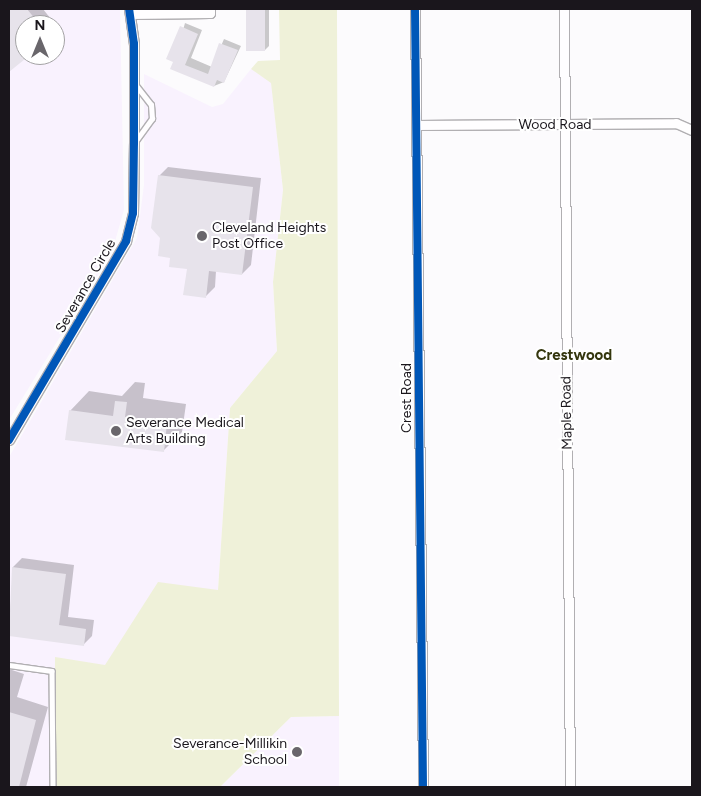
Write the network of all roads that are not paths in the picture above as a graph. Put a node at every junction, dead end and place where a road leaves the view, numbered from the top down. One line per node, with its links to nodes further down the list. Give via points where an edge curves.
1 (415, 9): 6 (street, Crest Road)
2 (564, 9): 7 (street, Maple Road)
3 (129, 11): 4 (street); 5 (street, Severance Circle)
4 (210, 11)
5 (134, 84): 9 (street, Severance Circle); 9 (lane, via 151,106 152,119)
6 (416, 125): 7 (street, Wood Road); 13 (street, Crest Road)
7 (564, 125): 8 (street, Wood Road, via 676,123); 14 (street, Maple Road)
8 (692, 130)
9 (134, 143): 10 (street, Severance Circle, via 133,213 126,241)
10 (9, 440)
11 (9, 665): 12 (lane, via 52,672)
12 (53, 787)
13 (422, 787)
14 (570, 787)

